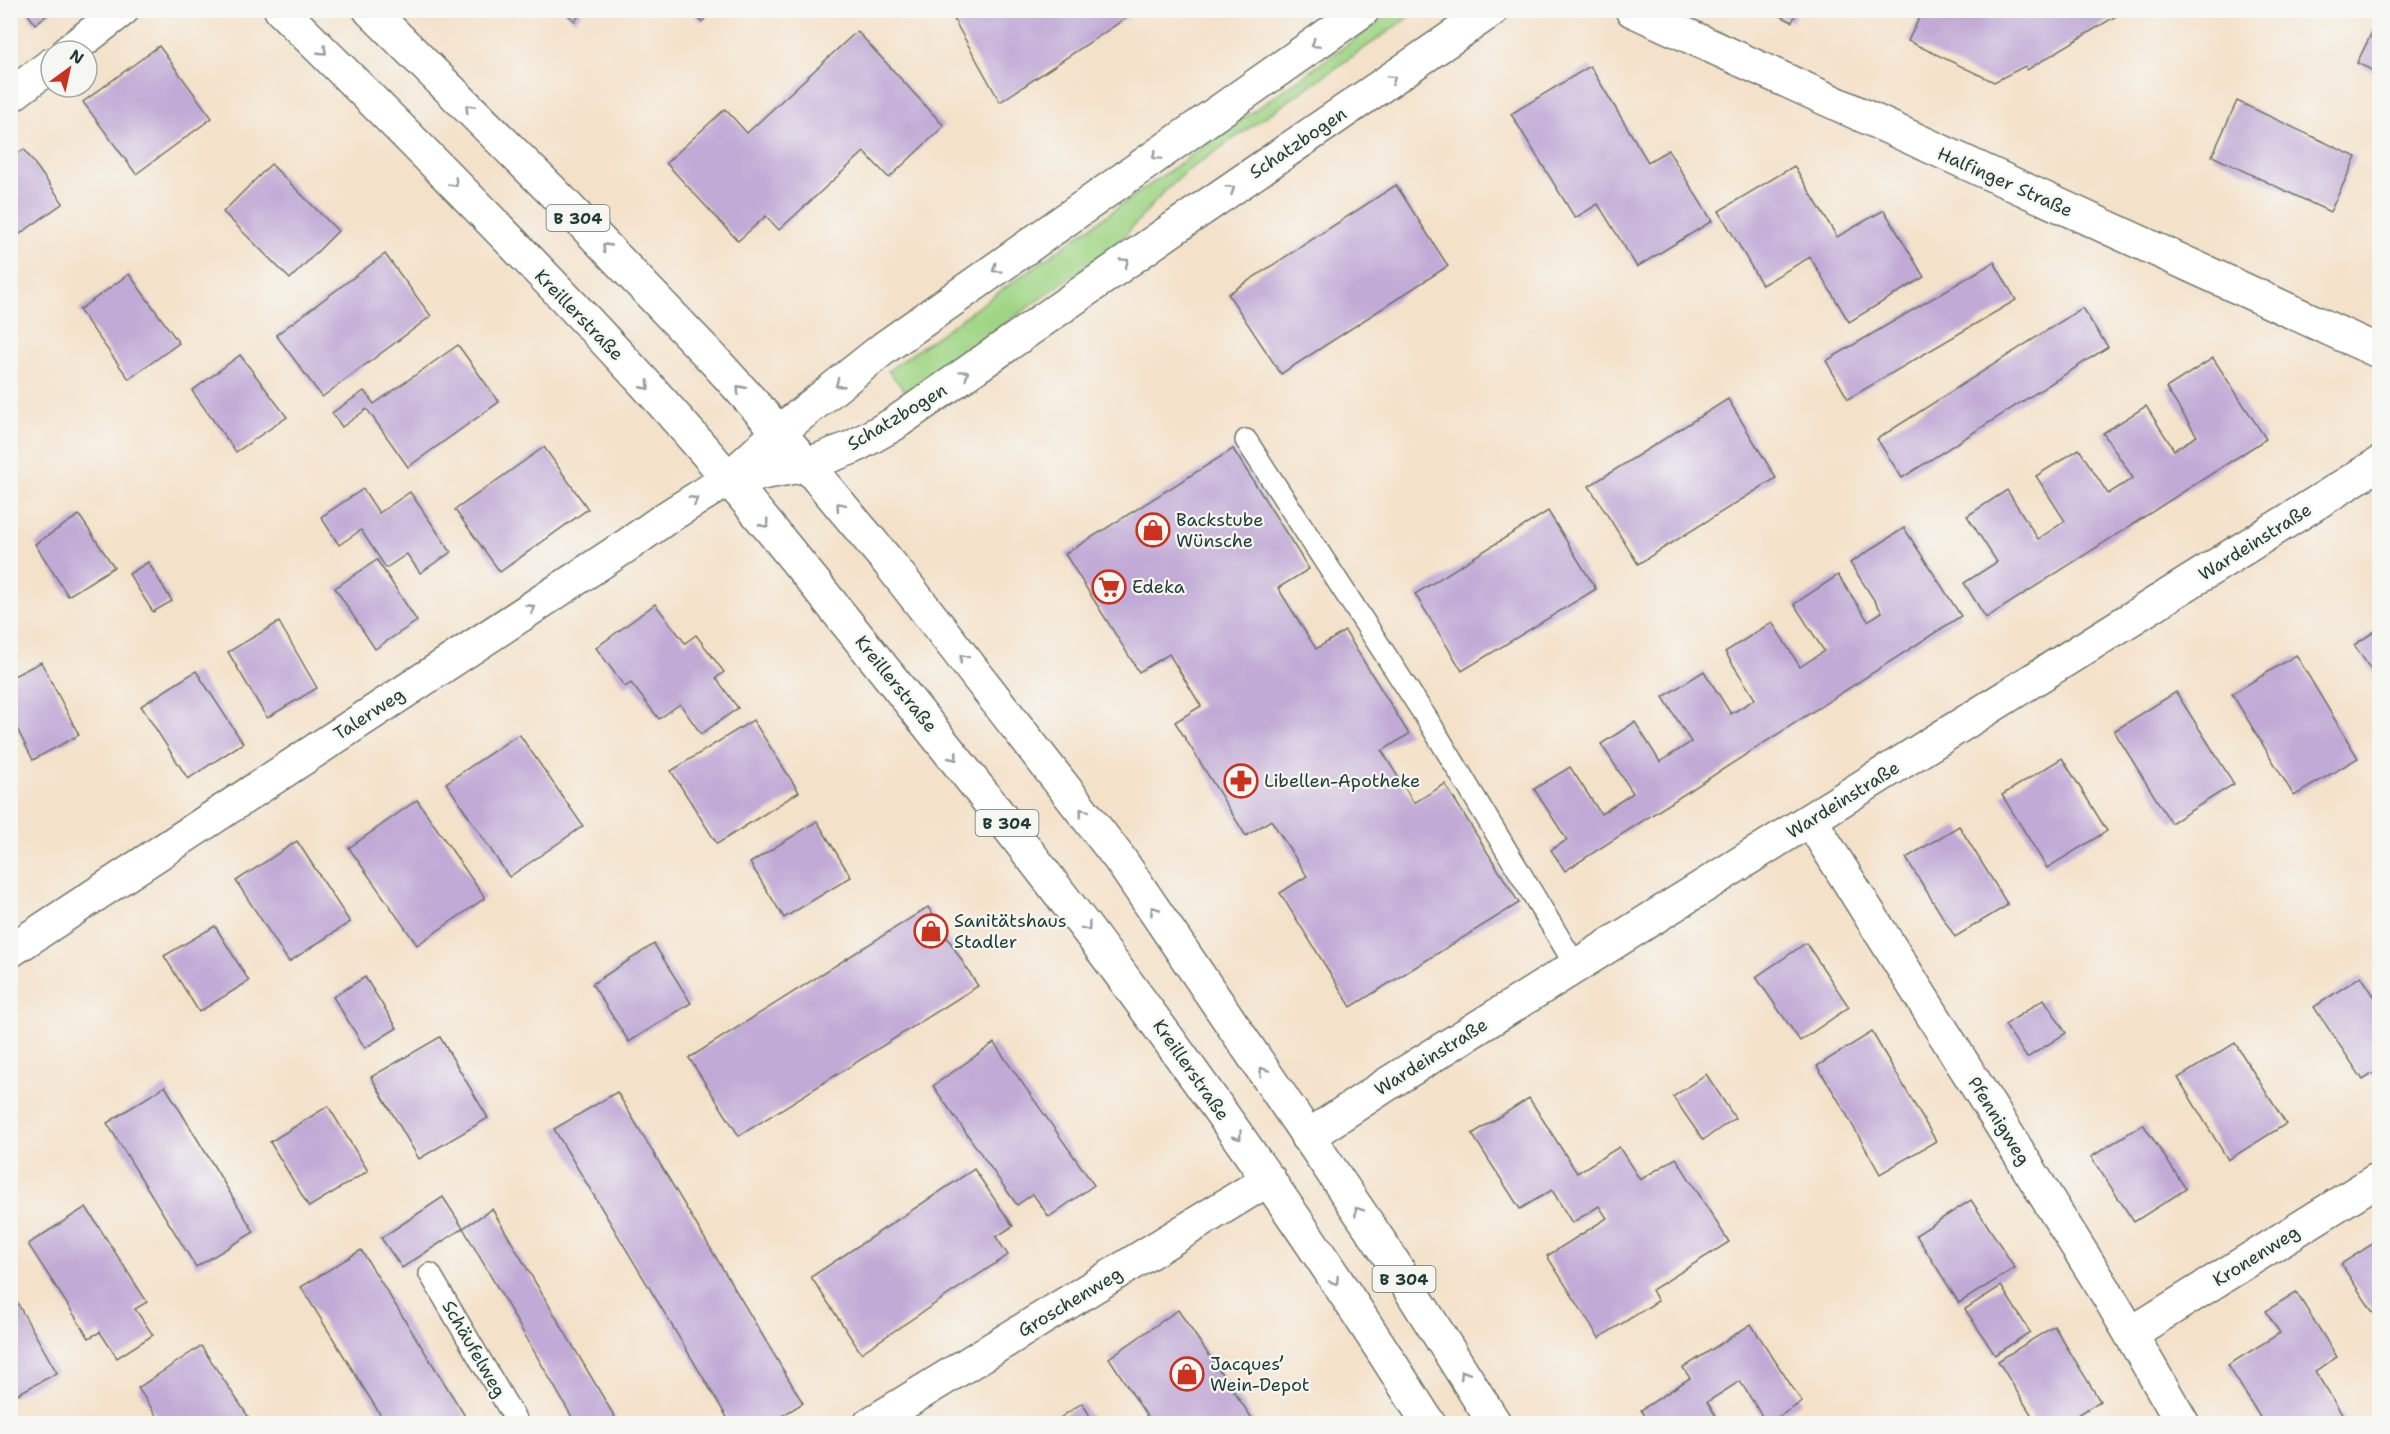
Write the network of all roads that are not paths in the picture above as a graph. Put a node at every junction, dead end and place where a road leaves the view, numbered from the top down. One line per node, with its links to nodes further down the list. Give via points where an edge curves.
1 (122, 10): 7 (main road)
2 (281, 10): 15 (main road, Kreillerstraße / B 304, one-way to 15, via 454,183 640,378)
3 (370, 10): 11 (main road, B 304, one-way to 3, via 551,190)
4 (1363, 10): 11 (main road, one-way to 11, via 884,348)
5 (1492, 10): 14 (main road, Schatzbogen, one-way to 5, via 853,447 920,407)
6 (1632, 10): 10 (main road, Halfinger Straße)
7 (85, 39)
8 (39, 74): 9 (main road)
9 (10, 96)
10 (2379, 352)
11 (779, 432): 14 (main road, B 304); 15 (main road)
12 (1246, 440): 18 (lane, via 1431,725)
13 (2379, 463): 16 (main road, Wardeinstraße)
14 (806, 465): 15 (main road, Schatzbogen); 19 (main road, B 304, one-way to 14, via 1119,858 890,564)
15 (728, 479): 17 (main road, Talerweg, one-way to 15); 21 (main road, Kreillerstraße / B 304, one-way to 21, via 1032,854)
16 (1810, 821): 18 (main road, Wardeinstraße); 23 (main road, Pfennigweg)
17 (10, 951)
18 (1576, 966): 19 (main road, Wardeinstraße)
19 (1307, 1137): 27 (main road, B 304, one-way to 19, via 1386,1251)
20 (2379, 1178): 23 (main road, Kronenweg)
21 (1269, 1179): 25 (main road, Groschenweg); 26 (main road, Kreillerstraße / B 304, one-way to 26)
22 (430, 1274): 24 (lane, Schäufelweg)
23 (2132, 1333): 28 (main road, Pfennigweg)
24 (518, 1424)
25 (870, 1424)
26 (1429, 1424)
27 (1495, 1424)
28 (2183, 1424)

